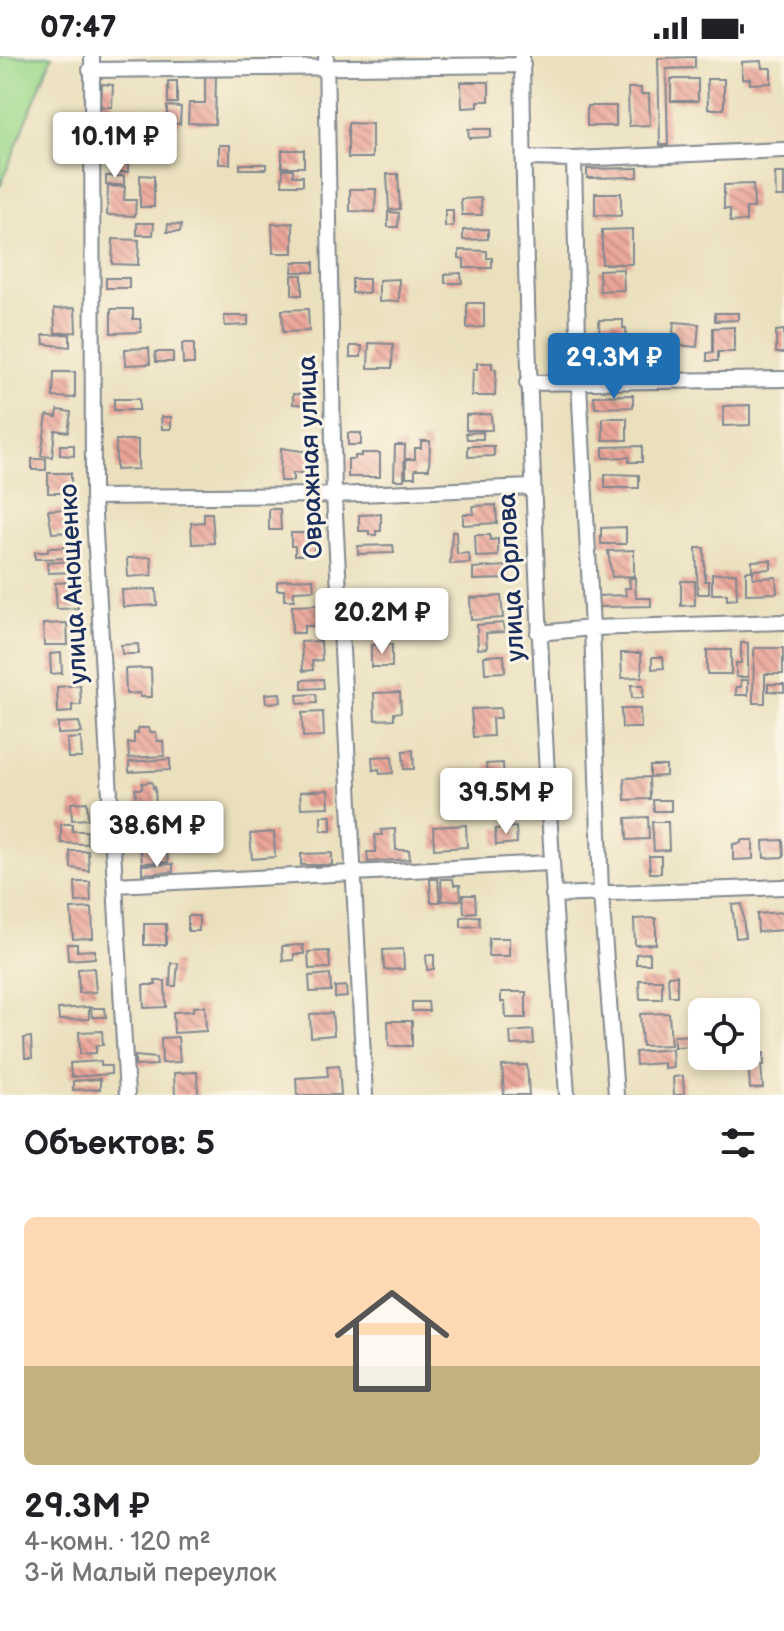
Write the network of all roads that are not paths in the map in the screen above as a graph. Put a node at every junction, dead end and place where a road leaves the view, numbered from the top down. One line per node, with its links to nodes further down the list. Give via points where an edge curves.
1 (522, 61): 2 (street); 5 (street, улица Орлова)
2 (326, 62): 3 (street); 11 (street, Овражная улица)
3 (91, 63): 12 (street, улица Анощенко)
4 (784, 150): 6 (street)
5 (525, 158): 6 (street); 8 (street, улица Орлова)
6 (574, 159): 9 (street)
7 (784, 379): 9 (street)
8 (527, 383): 9 (street); 10 (street, улица Орлова)
9 (579, 383): 14 (street)
10 (532, 487): 11 (street); 15 (street, улица Орлова)
11 (334, 495): 12 (street); 17 (street, Овражная улица)
12 (93, 497): 18 (street, улица Анощенко)
13 (784, 622): 14 (street)
14 (592, 628): 15 (street); 20 (street)
15 (538, 633): 16 (street, улица Орлова)
16 (550, 863): 17 (street); 21 (street, улица Орлова)
17 (353, 874): 18 (street); 23 (street, Овражная улица)
18 (115, 885): 22 (street, улица Анощенко)
19 (784, 887): 20 (street)
20 (601, 894): 21 (street); 25 (street)
21 (553, 895): 24 (street, улица Орлова)
22 (127, 1095)
23 (365, 1095)
24 (567, 1095)
25 (616, 1095)

